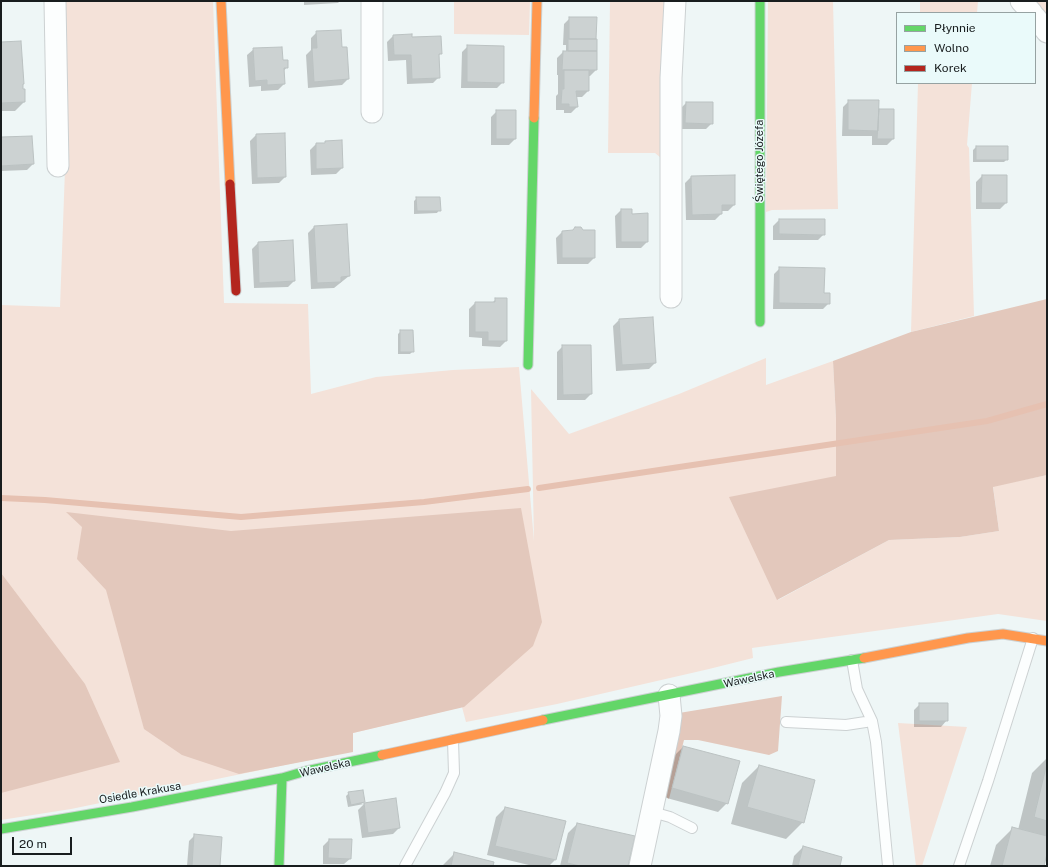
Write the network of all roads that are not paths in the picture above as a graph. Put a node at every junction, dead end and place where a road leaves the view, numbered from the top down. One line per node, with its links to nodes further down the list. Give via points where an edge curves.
1 (55, 1): 12 (street)
2 (221, 1): 13 (street)
3 (372, 1): 11 (street)
4 (537, 1): 16 (street)
5 (675, 1): 14 (street, via 672,78)
6 (760, 1): 15 (street, Świętego Józefa)
7 (1022, 1): 8 (street)
8 (1031, 12)
9 (1036, 18): 10 (street)
10 (1047, 32)
11 (372, 112)
12 (58, 166)
13 (236, 291)
14 (672, 297)
15 (760, 322)
16 (528, 365)
17 (1033, 638): 18 (street, Wawelska); 19 (street, Wawelska, via 1003,634 968,638); 32 (lane)
18 (1047, 641)
19 (852, 660): 20 (street, Wawelska); 21 (lane, via 857,689)
20 (669, 695): 23 (street, Wawelska); 25 (street, via 669,731)
21 (872, 721): 22 (lane, via 846,725); 31 (lane)
22 (786, 722)
23 (453, 740): 24 (street, Wawelska); 29 (lane, via 454,773)
24 (282, 778): 27 (street, Osiedle Krakusa); 28 (street)
25 (652, 812): 26 (lane, via 670,817); 30 (street)
26 (692, 828)
27 (1, 829)
28 (279, 866)
29 (405, 866)
30 (640, 866)
31 (888, 866)
32 (959, 866)

